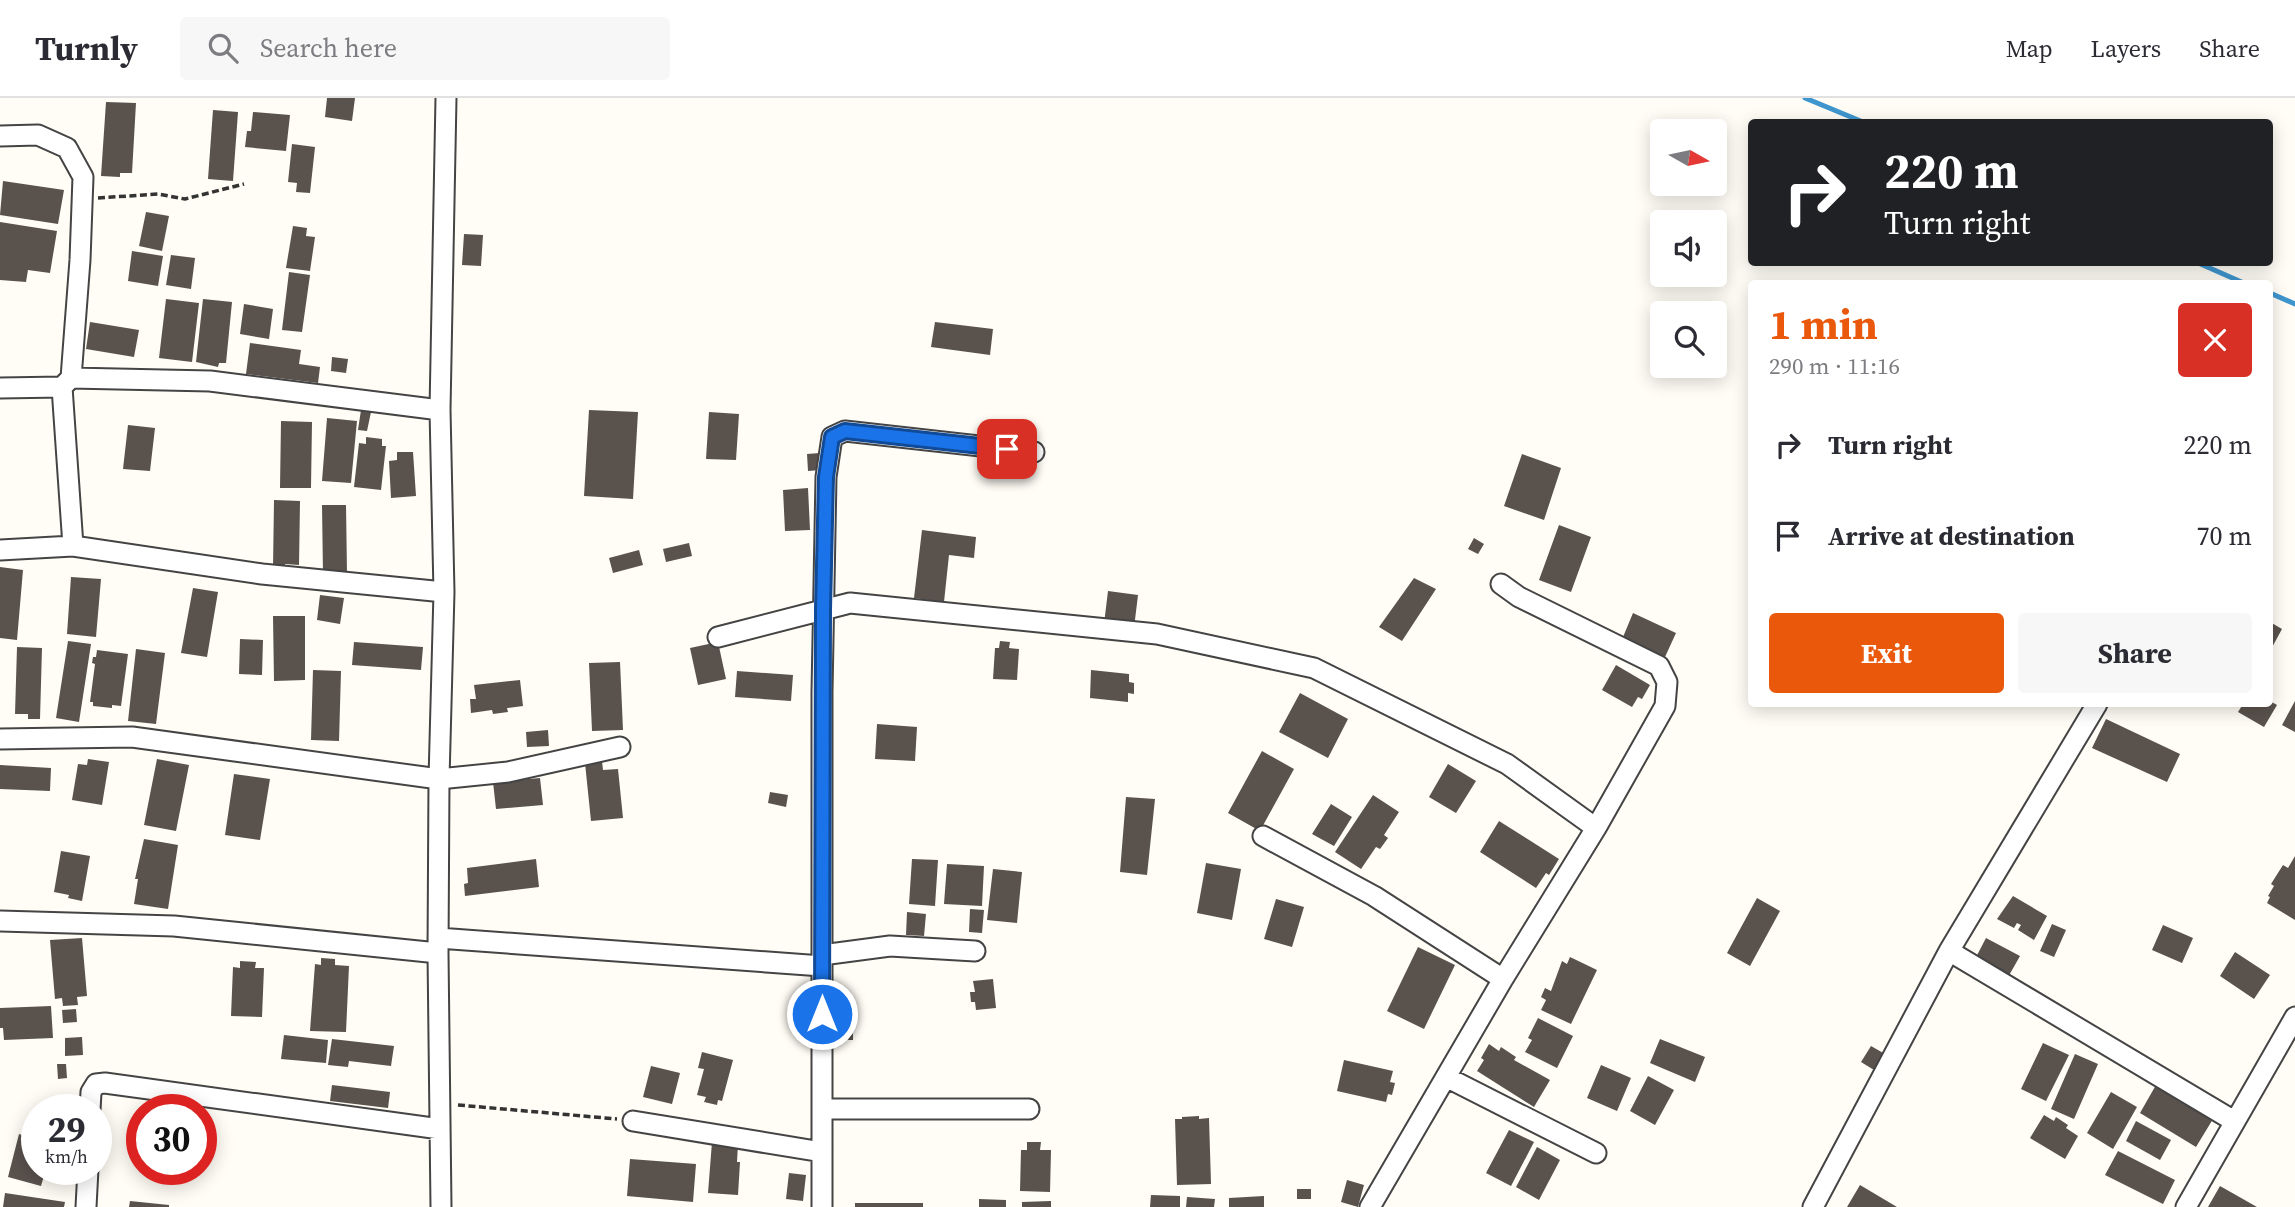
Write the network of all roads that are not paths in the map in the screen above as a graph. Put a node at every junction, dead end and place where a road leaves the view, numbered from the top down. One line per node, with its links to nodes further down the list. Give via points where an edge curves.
1 (446, 98): 5 (street)
2 (0, 135): 3 (street, via 38,135 67,148 83,177)
3 (67, 382): 4 (street); 5 (street, via 210,381); 7 (street)
4 (0, 388)
5 (440, 410): 10 (street)
6 (1034, 452): 11 (street, via 845,431 832,437 826,477)
7 (73, 546): 8 (street); 10 (street, via 262,574)
8 (0, 550)
9 (1501, 584): 17 (street, via 1659,666 1667,682 1665,706)
10 (444, 592): 16 (street)
11 (823, 609): 12 (street); 17 (street, via 850,603 1157,634 1314,668 1507,764); 23 (street)
12 (718, 637)
13 (2095, 707): 22 (street)
14 (0, 739): 16 (street, via 132,737)
15 (620, 747): 16 (street, via 508,772)
16 (439, 779): 20 (street)
17 (1596, 828): 24 (street)
18 (1262, 836): 24 (street, via 1374,896)
19 (0, 921): 20 (street, via 174,926)
20 (438, 946): 23 (street); 32 (street)
21 (975, 951): 23 (street, via 890,946)
22 (1949, 951): 31 (street); 40 (street)
23 (822, 961): 28 (street)
24 (1503, 979): 26 (street)
25 (2295, 1017): 31 (street)
26 (1446, 1077): 34 (street); 39 (street)
27 (91, 1094): 32 (street, via 96,1084 106,1083)
28 (822, 1109): 29 (street); 33 (street)
29 (1029, 1109)
30 (633, 1121): 33 (street)
31 (2234, 1121): 41 (street)
32 (440, 1129): 37 (street)
33 (822, 1152): 38 (street)
34 (1596, 1153)
35 (87, 1185): 36 (street)
36 (86, 1207)
37 (441, 1207)
38 (822, 1207)
39 (1370, 1207)
40 (1813, 1207)
41 (2186, 1207)

